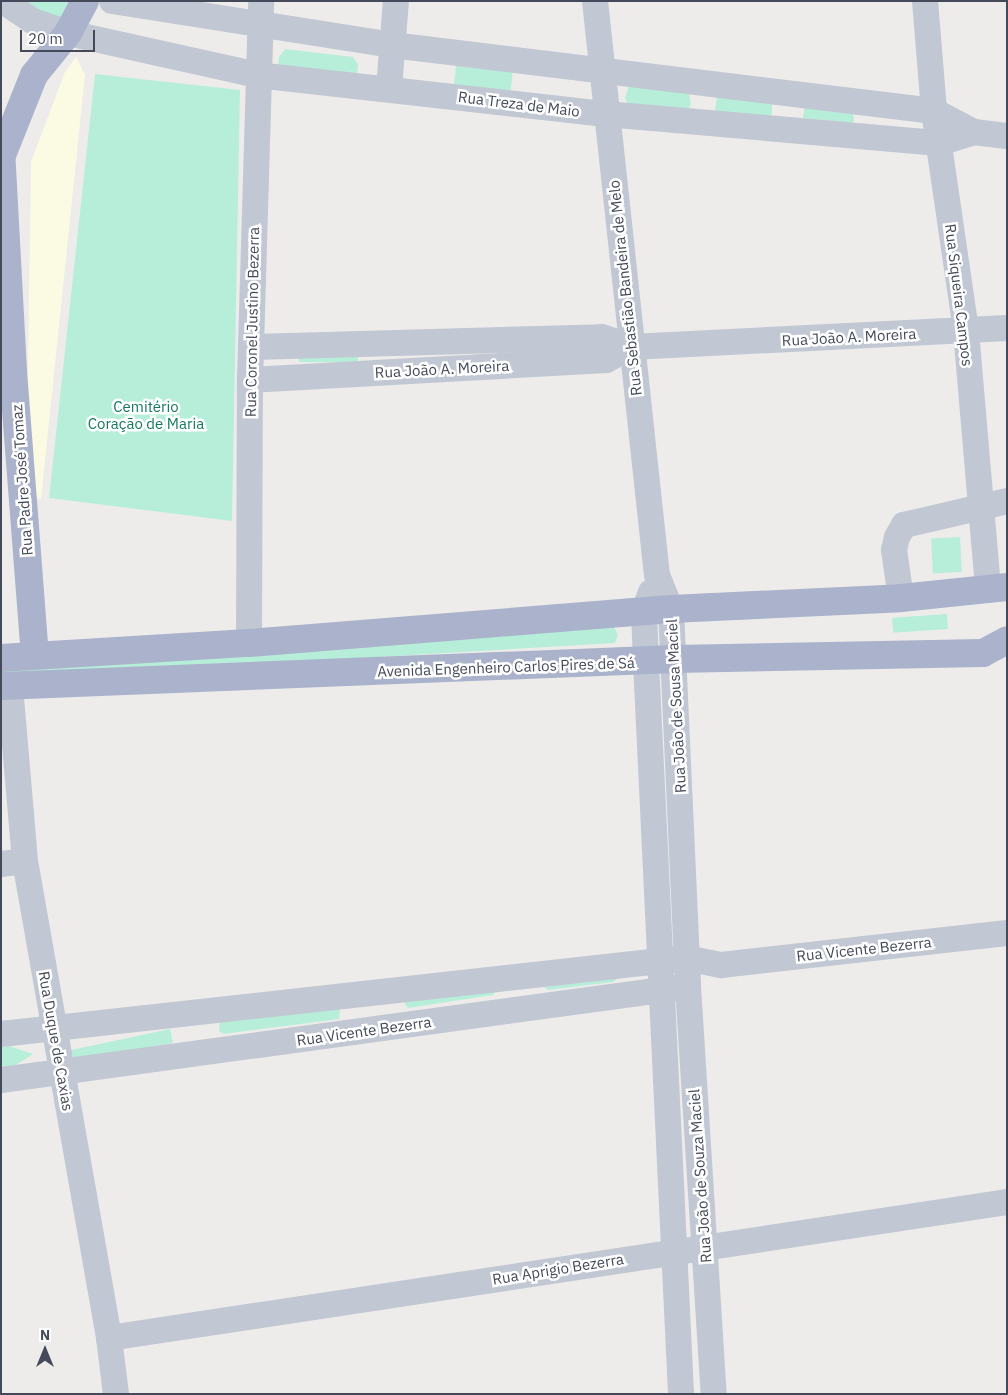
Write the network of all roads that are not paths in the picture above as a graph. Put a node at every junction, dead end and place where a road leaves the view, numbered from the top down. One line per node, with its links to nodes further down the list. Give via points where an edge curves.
1 (3, 1): 8 (street, Rua Treza de Maio, via 33,21)
2 (85, 1): 8 (main road, Rua Padre José Tomaz)
3 (112, 1): 7 (street, Rua Treza de Maio)
4 (396, 1): 9 (street)
5 (595, 1): 10 (street, Rua Sebastião Bandeira de Melo)
6 (925, 1): 13 (street, Rua Siqueira Campos)
7 (261, 14): 9 (street, Rua Treza de Maio); 11 (street, Rua Coronel Justino Bezerra)
8 (68, 33): 11 (street, Rua Treza de Maio); 18 (main road, Rua Padre José Tomaz, via 34,75)
9 (392, 45): 10 (street, Rua Treza de Maio); 12 (street)
10 (602, 71): 13 (street, Rua Treza de Maio); 14 (street, Rua Sebastião Bandeira de Melo)
11 (257, 75): 12 (street, Rua Treza de Maio); 21 (street, Rua Coronel Justino Bezerra)
12 (389, 89): 14 (street, Rua Treza de Maio)
13 (934, 111): 15 (street, Rua Treza de Maio); 17 (street, Rua Siqueira Campos)
14 (606, 114): 17 (street, Rua Treza de Maio); 22 (street, Rua Sebastião Bandeira de Melo)
15 (974, 132): 16 (street, Rua Treza de Maio); 17 (street, Rua Treza de Maio)
16 (1007, 136)
17 (939, 143): 20 (street, Rua Siqueira Campos)
18 (2, 152): 23 (main road, Rua Padre José Tomaz)
19 (1007, 328): 20 (street, Rua João A. Moreira)
20 (966, 331): 22 (street, Rua João A. Moreira); 26 (street, Rua Siqueira Campos)
21 (251, 347): 22 (street, Rua João A. Moreira, via 602,337); 24 (street, Rua Coronel Justino Bezerra)
22 (631, 347): 24 (street, Rua João A. Moreira, via 606,360); 27 (street, Rua Sebastião Bandeira de Melo)
23 (7, 370): 34 (main road, Rua Padre José Tomaz)
24 (250, 380): 32 (street, Rua Coronel Justino Bezerra)
25 (1007, 501): 26 (street)
26 (979, 507): 28 (street, Rua Siqueira Campos); 29 (street, via 904,526 896,537 894,550)
27 (657, 575): 30 (street, Rua João de Sousa Maciel)
28 (998, 589): 29 (main road)
29 (901, 598): 30 (main road)
30 (657, 610): 32 (main road); 36 (street, Rua João de Sousa Maciel); 37 (street, Rua João de Sousa Maciel)
31 (1007, 640): 33 (main road, Avenida Engenheiro Carlos Pires de Sá)
32 (249, 643): 34 (main road)
33 (995, 653): 36 (main road, Avenida Engenheiro Carlos Pires de Sá)
34 (35, 655): 35 (main road)
35 (1, 658)
36 (674, 659): 37 (main road, Avenida Engenheiro Carlos Pires de Sá); 41 (street, Rua João de Sousa Maciel)
37 (646, 662): 38 (main road, Avenida Engenheiro Carlos Pires de Sá); 42 (street, Rua João de Sousa Maciel)
38 (6, 686): 39 (street, Rua Duque de Caxias)
39 (13, 862): 46 (street, Rua Duque de Caxias)
40 (1007, 933): 43 (street, Rua Vicente Bezerra)
41 (687, 958): 42 (street, Rua Vicente Bezerra); 43 (street, Rua Vicente Bezerra); 44 (street, Rua João de Souza Maciel)
42 (658, 960): 45 (street, Rua João de Souza Maciel); 46 (street, Rua Vicente Bezerra)
43 (721, 966): 44 (street, Rua Vicente Bezerra)
44 (688, 986): 45 (street, Rua Vicente Bezerra); 51 (street, Rua João de Souza Maciel)
45 (659, 990): 48 (street, Rua Vicente Bezerra); 52 (street, Rua João de Souza Maciel)
46 (53, 1026): 47 (street, Rua Vicente Bezerra); 48 (street, Rua Duque de Caxias)
47 (1, 1034)
48 (62, 1074): 49 (street, Rua Vicente Bezerra); 53 (street, Rua Duque de Caxias)
49 (1, 1080)
50 (1007, 1202): 51 (street, Rua Aprigio Bezerra)
51 (704, 1248): 52 (street, Rua Aprigio Bezerra); 56 (street, Rua João de Souza Maciel)
52 (672, 1251): 53 (street, Rua Aprigio Bezerra); 55 (street, Rua João de Souza Maciel)
53 (109, 1338): 54 (street, Rua Duque de Caxias)
54 (116, 1394)
55 (681, 1394)
56 (714, 1394)

